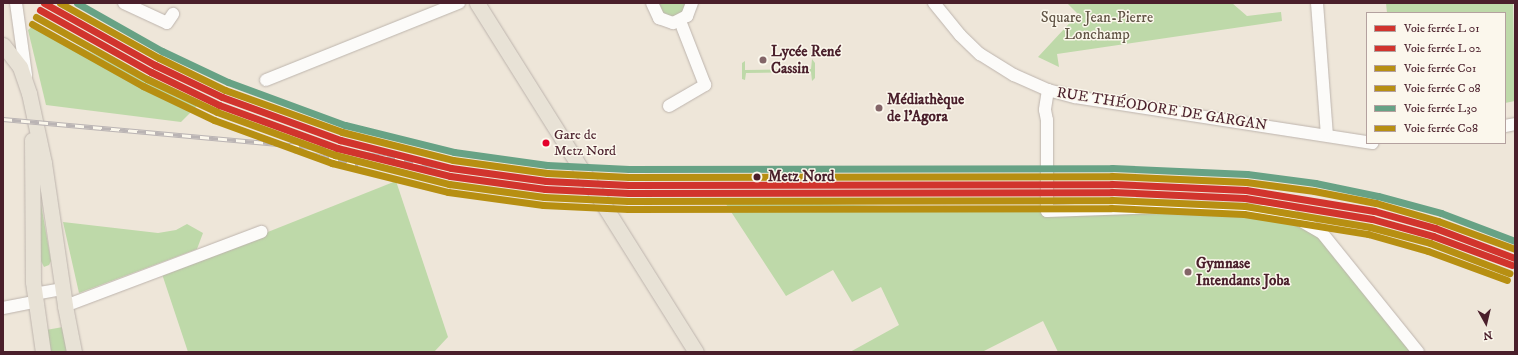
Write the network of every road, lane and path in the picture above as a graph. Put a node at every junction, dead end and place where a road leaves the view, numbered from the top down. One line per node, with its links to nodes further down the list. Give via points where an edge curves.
1 (16, 3): 14 (street)
2 (124, 3): 9 (street, via 167,23)
3 (459, 3): 12 (street)
4 (477, 3): 26 (main road)
5 (652, 3): 10 (street, via 658,18 666,22)
6 (692, 3): 10 (street, via 687,16)
7 (934, 3): 13 (street, RUE THÉODORE DE GARGAN, via 960,35 986,57 1014,75)
8 (1317, 3): 17 (street)
9 (173, 14)
10 (680, 21): 15 (street, via 706,81 703,88)
11 (3, 45): 14 (main road, via 20,67)
12 (266, 80)
13 (1048, 90): 17 (street, RUE THÉODORE DE GARGAN, via 1075,97); 27 (street, via 1045,110 1047,211 1161,207 1270,211 1291,215 1322,233)
14 (29, 94): 16 (main road)
15 (669, 106)
16 (33, 111): 20 (main road, via 46,171); 21 (main road)
17 (1327, 135): 18 (street, RUE THÉODORE DE GARGAN)
18 (1366, 142)
19 (261, 232): 22 (street)
20 (62, 289): 21 (street); 22 (main road)
21 (34, 298): 23 (street); 24 (main road)
22 (65, 306): 25 (main road)
23 (3, 308)
24 (43, 352)
25 (74, 352)
26 (696, 352)
27 (1418, 352)

